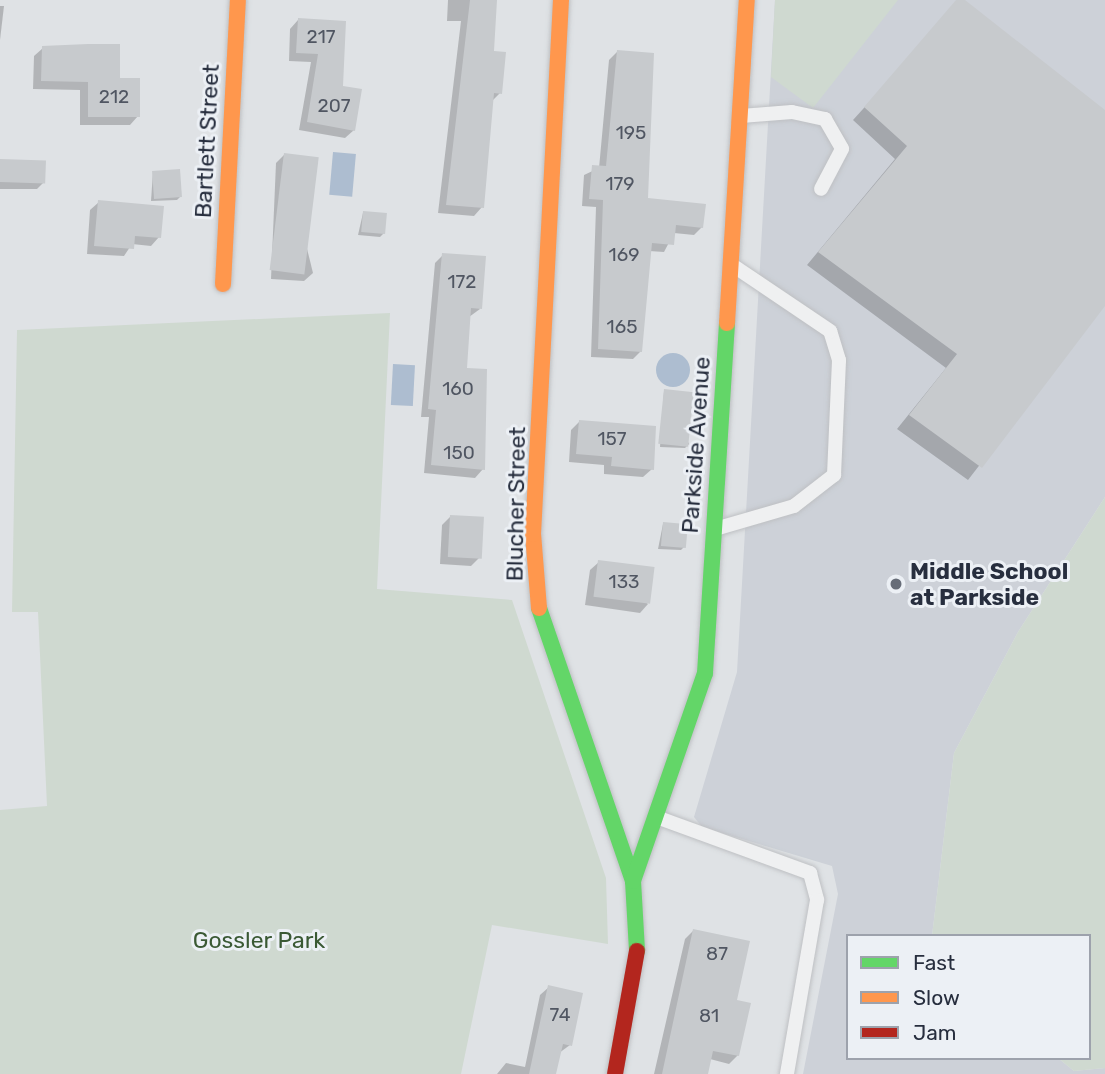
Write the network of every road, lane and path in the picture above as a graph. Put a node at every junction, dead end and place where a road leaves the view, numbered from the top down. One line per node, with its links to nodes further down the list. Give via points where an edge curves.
1 (238, 0): 7 (street, Bartlett Street)
2 (561, 0): 10 (street, Blucher Street, via 533,534 538,603 552,659)
3 (747, 0): 4 (street, Parkside Avenue)
4 (740, 116): 5 (lane, via 792,112 825,119 842,149); 6 (street, Parkside Avenue)
5 (821, 189)
6 (730, 264): 8 (street, Parkside Avenue); 8 (lane, via 830,331 839,360 834,475 794,506)
7 (223, 284)
8 (714, 529): 9 (street, Parkside Avenue, via 705,673)
9 (659, 818): 10 (street, Parkside Avenue); 12 (lane, via 810,873 817,900)
10 (633, 880): 11 (street, Blucher Street, via 637,949)
11 (614, 1074)
12 (787, 1074)

